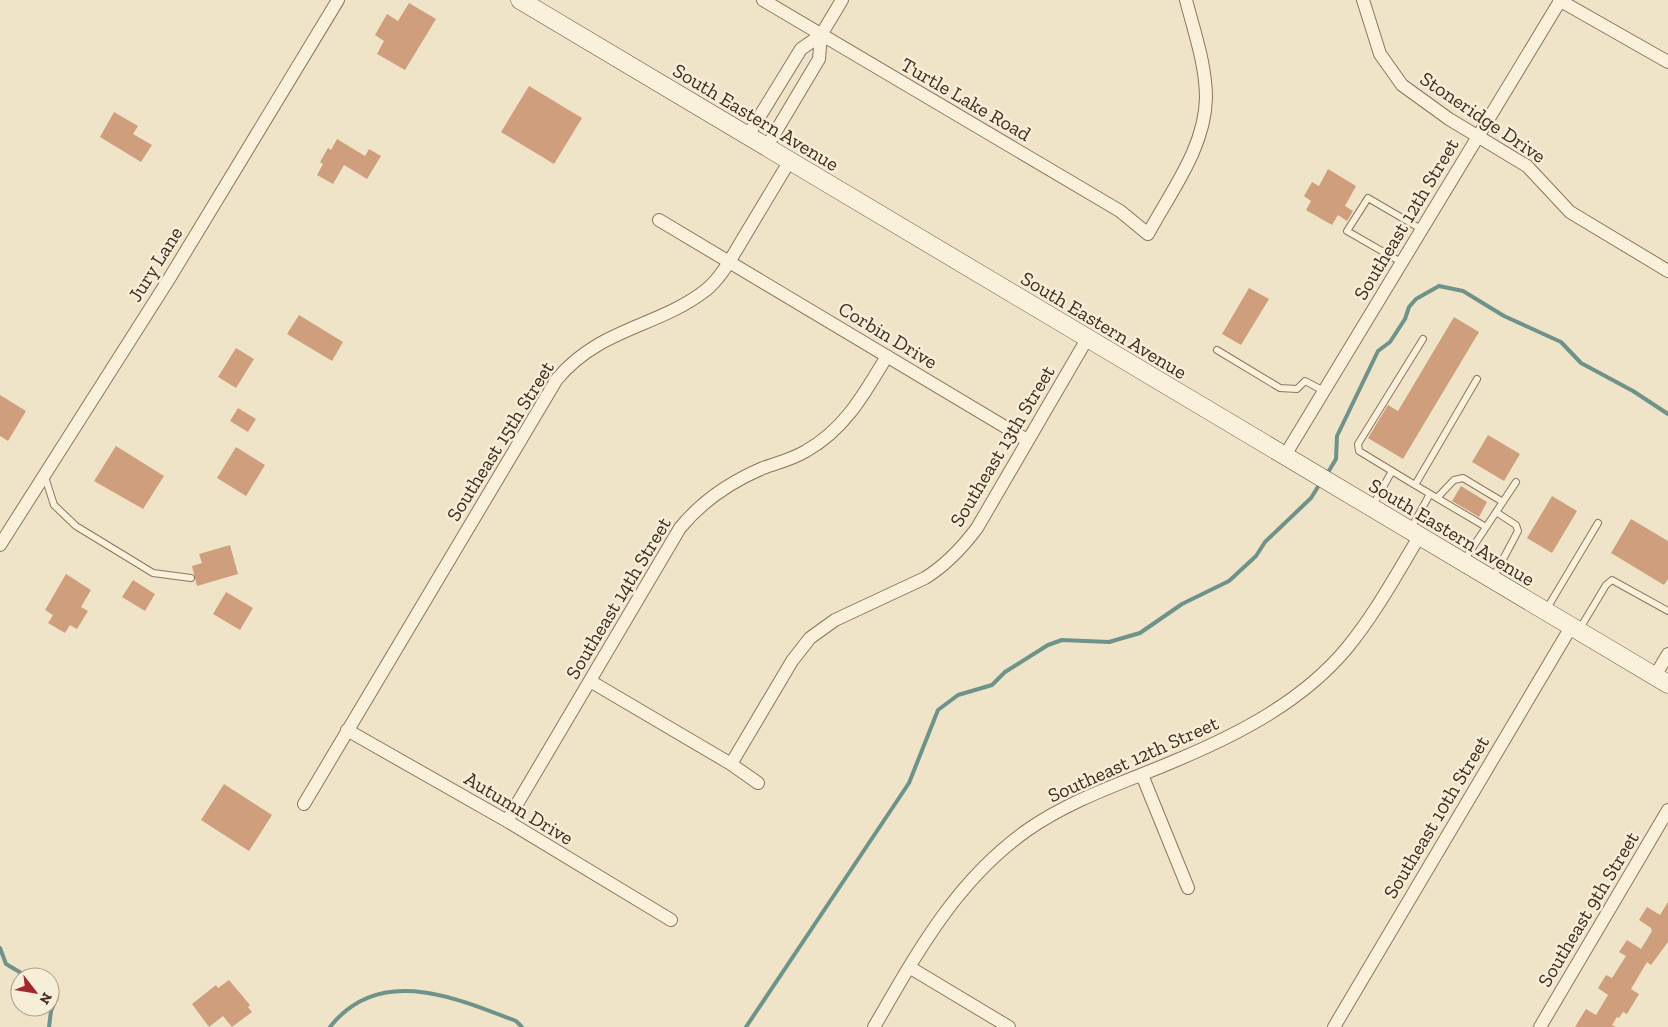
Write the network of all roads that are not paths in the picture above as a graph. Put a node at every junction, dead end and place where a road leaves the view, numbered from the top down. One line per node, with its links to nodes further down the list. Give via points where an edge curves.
1 (338, 0): 28 (street, Jury Lane)
2 (520, 0): 10 (main road, South Eastern Avenue)
3 (763, 0): 8 (street, Turtle Lake Road)
4 (842, 0): 8 (street)
5 (1186, 0): 8 (street, Turtle Lake Road, via 1204,75 1204,115 1191,159 1148,234 1120,211)
6 (1363, 0): 11 (street, Stoneridge Drive, via 1380,54 1398,79 1421,100)
7 (1560, 0): 9 (street); 11 (street, Southeast 12th Street)
8 (821, 35): 10 (street, via 801,48); 12 (street, via 820,59)
9 (1668, 62)
10 (747, 137): 12 (main road, South Eastern Avenue)
11 (1478, 137): 15 (street, Southeast 12th Street); 18 (street, Stoneridge Drive, via 1534,171 1570,212)
12 (766, 148): 13 (main road, South Eastern Avenue)
13 (789, 162): 16 (street, Southeast 15th Street); 19 (main road, South Eastern Avenue)
14 (659, 220): 16 (street, Corbin Drive)
15 (1421, 230): 17 (street, Southeast 12th Street); 17 (lane, via 1368,198 1347,231)
16 (728, 262): 22 (street, Corbin Drive); 49 (street, Southeast 15th Street, via 709,288 699,295 684,305 604,340 578,358 557,379)
17 (1401, 262): 24 (street, Southeast 12th Street)
18 (1668, 271)
19 (1088, 339): 25 (street, Southeast 13th Street); 26 (main road, South Eastern Avenue)
20 (1423, 339): 27 (lane, via 1358,444 1359,451)
21 (1217, 350): 24 (lane, via 1280,388 1297,390 1305,381)
22 (887, 356): 25 (street, Corbin Drive); 48 (street, Southeast 14th Street, via 849,417 830,434 805,452 730,484 690,517 672,540)
23 (1477, 379): 30 (lane)
24 (1324, 392): 26 (street, Southeast 12th Street)
25 (1027, 440): 50 (street, Southeast 13th Street, via 977,528 952,558 925,578 835,620 810,638 792,661)
26 (1284, 458): 34 (main road, South Eastern Avenue)
27 (1392, 471): 30 (lane); 34 (lane)
28 (45, 476): 39 (street, Jury Lane); 41 (lane, via 54,505 76,526 153,573)
29 (1516, 482): 33 (lane)
30 (1415, 485): 31 (lane)
31 (1430, 494): 32 (lane); 38 (lane)
32 (1437, 498): 33 (lane, via 1454,480 1463,478); 37 (lane)
33 (1503, 502): 35 (lane)
34 (1371, 508): 38 (main road, South Eastern Avenue)
35 (1496, 512): 37 (lane); 42 (lane, via 1516,525 1518,531)
36 (1598, 523): 44 (lane)
37 (1486, 527): 40 (lane)
38 (1414, 534): 40 (main road, South Eastern Avenue); 51 (street, Southeast 12th Street, via 1385,595 1362,629 1346,650 1301,692 1246,728)
39 (0, 545)
40 (1462, 563): 42 (main road, South Eastern Avenue)
41 (191, 578)
42 (1492, 580): 44 (main road, South Eastern Avenue)
43 (1667, 609): 45 (lane, via 1612,580)
44 (1545, 611): 45 (main road, South Eastern Avenue)
45 (1575, 629): 47 (main road, South Eastern Avenue); 61 (street, Southeast 10th Street)
46 (1668, 654): 47 (street)
47 (1661, 680)
48 (590, 681): 50 (street); 55 (street, Southeast 14th Street)
49 (347, 730): 53 (street, Southeast 15th Street); 55 (street, Autumn Drive)
50 (731, 764): 52 (street)
51 (1142, 775): 56 (street); 58 (street, Southeast 12th Street, via 1071,804 1007,846 969,881)
52 (758, 783)
53 (304, 804)
54 (1668, 810): 62 (street, Southeast 9th Street)
55 (507, 821): 57 (street, Autumn Drive)
56 (1188, 888)
57 (671, 920)
58 (909, 967): 59 (street, Southeast 12th Street); 60 (street)
59 (874, 1027)
60 (1009, 1027)
61 (1334, 1027)
62 (1540, 1027)

